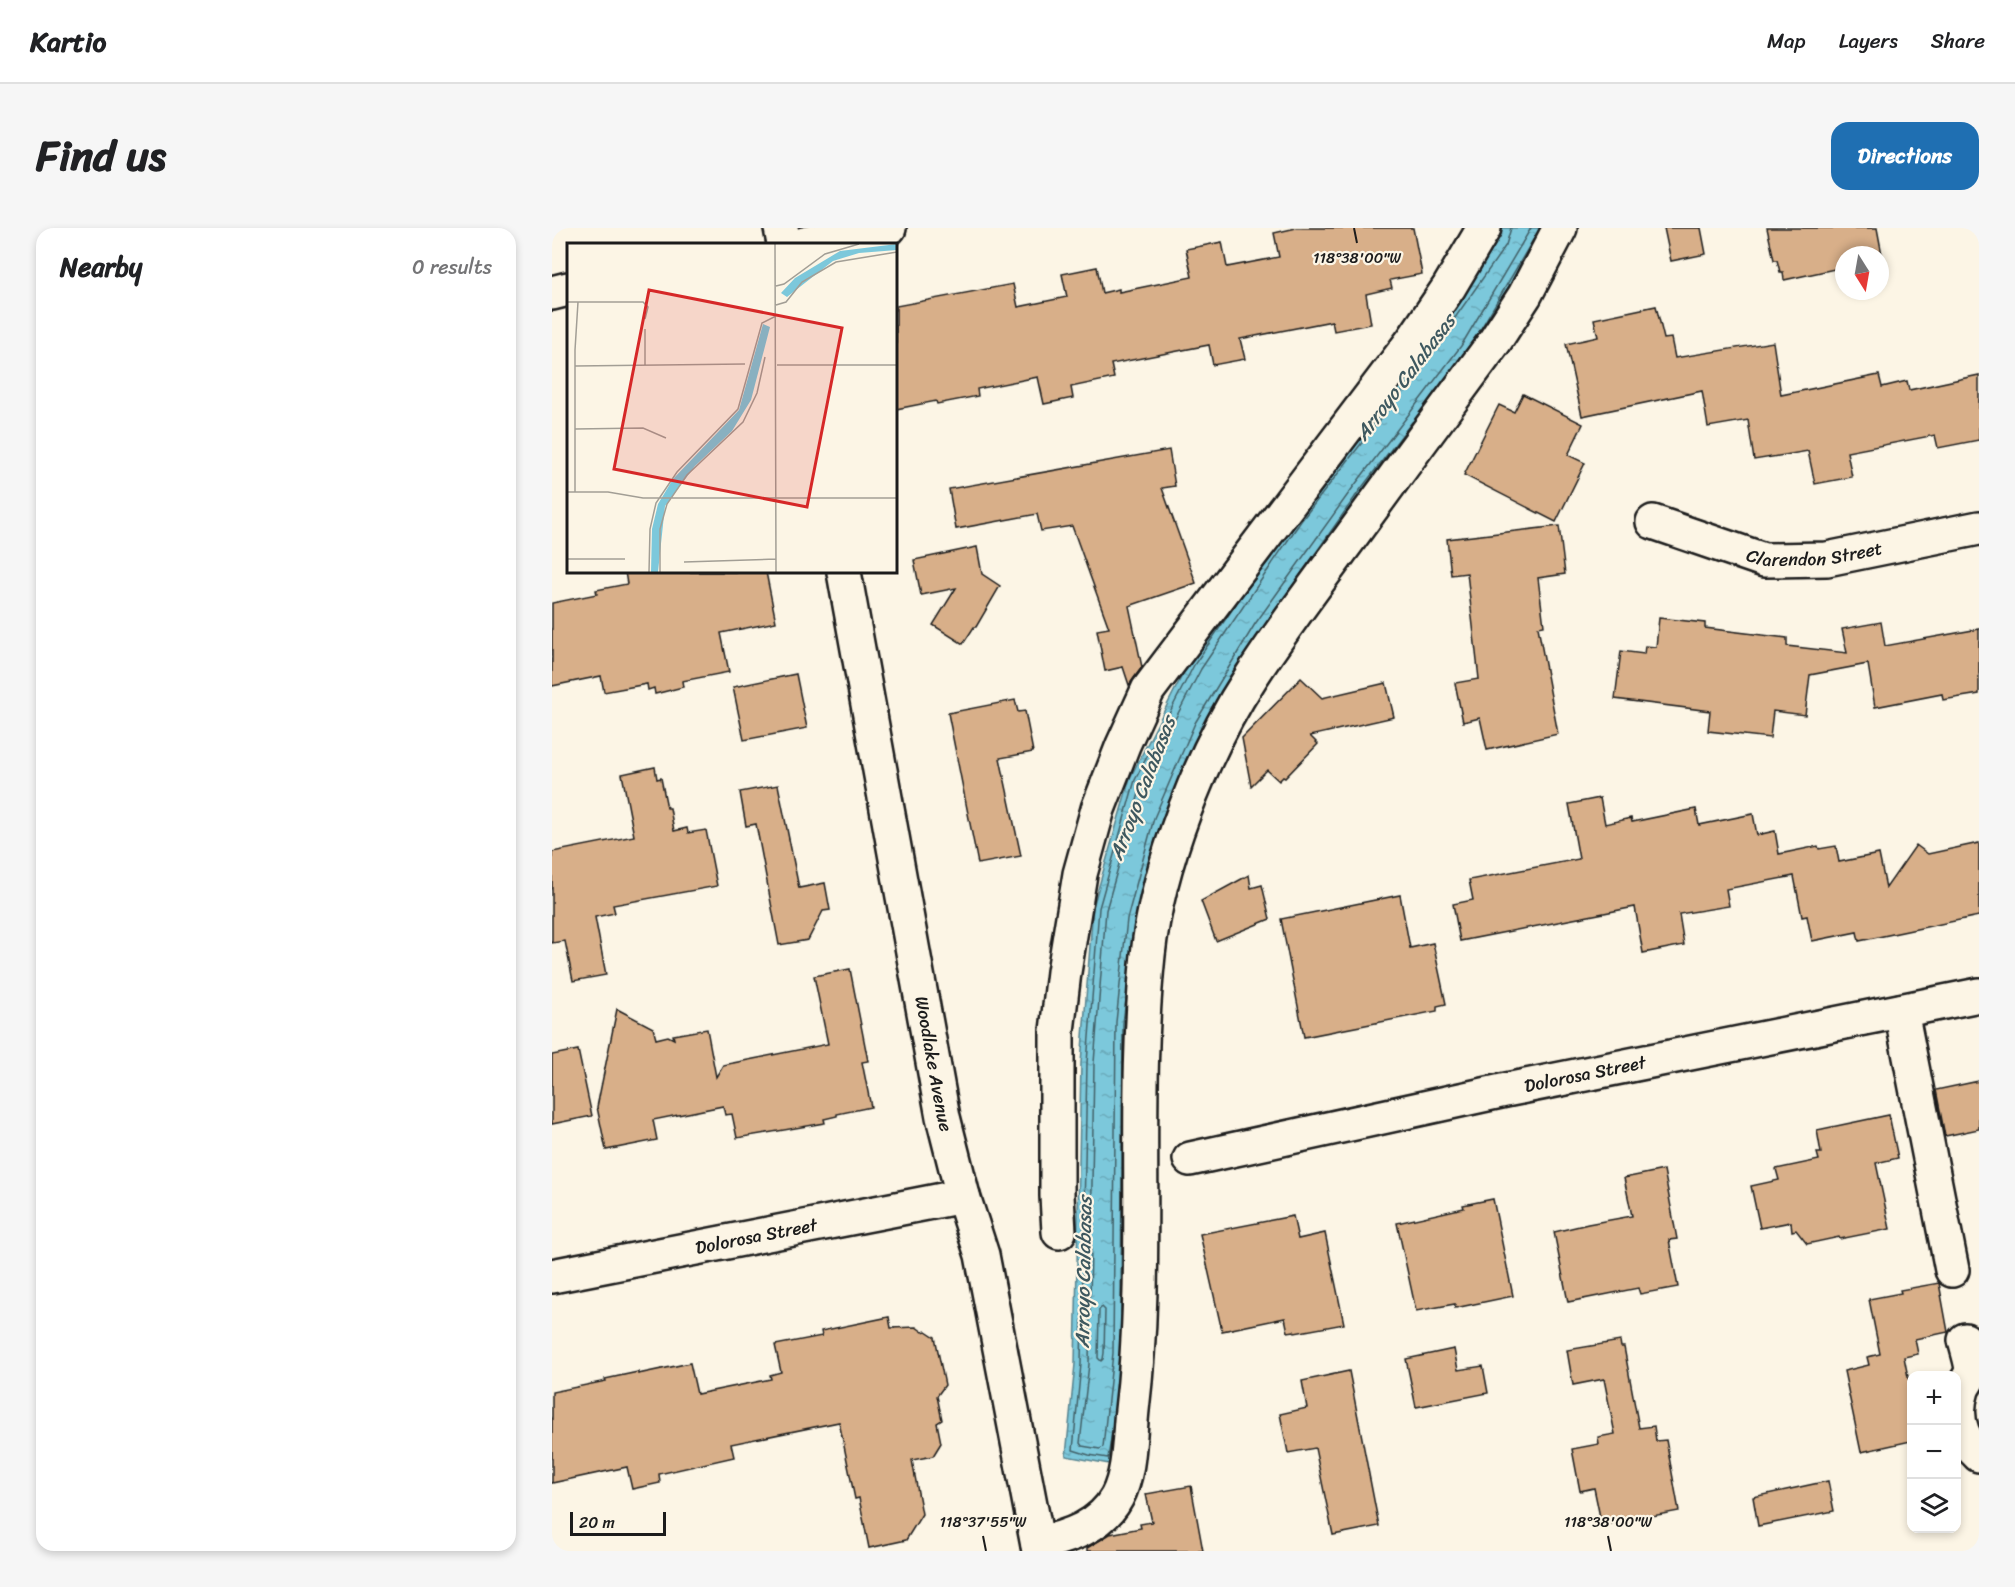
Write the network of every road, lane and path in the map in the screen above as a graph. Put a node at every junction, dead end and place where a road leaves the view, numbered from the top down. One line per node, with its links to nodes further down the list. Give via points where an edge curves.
1 (781, 228): 5 (street)
2 (889, 228): 6 (street)
3 (1484, 228): 16 (street, via 1413,340 1148,690 1123,745 1098,809 1080,874 1064,972 1057,1030)
4 (1560, 228): 21 (street, via 1525,295 1495,341 1249,679 1211,749 1179,826 1159,892 1141,1024 1140,1327 1125,1472 1118,1495 1107,1512 1067,1537)
5 (784, 243)
6 (809, 243)
7 (567, 289): 8 (street)
8 (552, 293)
9 (1653, 522): 10 (street, Clarendon Street, via 1764,560 1827,559)
10 (1979, 528)
11 (844, 573): 15 (street, Woodlake Avenue, via 943,1117)
12 (1979, 995): 13 (street, Dolorosa Street)
13 (1901, 1011): 14 (street, Dolorosa Street, via 1496,1092); 17 (street)
14 (1190, 1159)
15 (963, 1196): 18 (street, Dolorosa Street); 21 (street, Woodlake Avenue, via 981,1255)
16 (1059, 1232)
17 (1952, 1270)
18 (552, 1276)
19 (1965, 1341): 20 (street, via 1972,1371 1962,1390 1958,1412 1966,1443)
20 (1979, 1455)
21 (1038, 1548)

